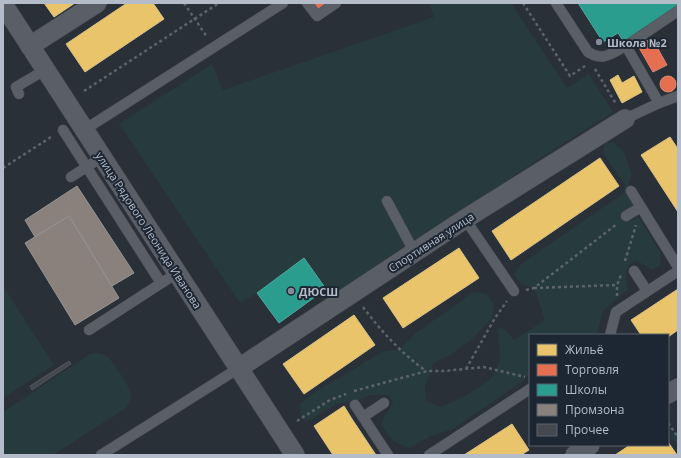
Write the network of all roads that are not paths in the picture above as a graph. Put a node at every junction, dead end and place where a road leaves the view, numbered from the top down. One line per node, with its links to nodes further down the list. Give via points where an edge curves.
1 (97, 3): 8 (street)
2 (283, 3): 16 (lane)
3 (307, 3): 4 (lane, via 317,16)
4 (336, 3)
5 (556, 3): 9 (lane, via 588,52 599,58)
6 (3, 4): 8 (street, улица Рядового Леонида Иванова)
7 (678, 11): 9 (lane)
8 (30, 46): 10 (street, улица Рядового Леонида Иванова)
9 (626, 46): 13 (lane)
10 (45, 70): 11 (lane, via 16,87); 16 (street, улица Рядового Леонида Иванова)
11 (19, 94)
12 (677, 99): 13 (lane)
13 (659, 103): 14 (lane)
14 (625, 119): 23 (street, Спортивная улица)
15 (63, 130): 17 (lane)
16 (84, 130): 17 (street, улица Рядового Леонида Иванова)
17 (94, 162): 18 (lane); 28 (street, улица Рядового Леонида Иванова)
18 (71, 177)
19 (631, 191): 21 (lane)
20 (387, 201): 24 (lane)
21 (641, 207): 22 (lane); 25 (lane)
22 (626, 216)
23 (465, 219): 24 (street, Спортивная улица); 29 (lane)
24 (416, 252): 33 (street, Спортивная улица)
25 (678, 267)
26 (634, 271): 30 (lane)
27 (678, 271): 30 (lane)
28 (169, 278): 31 (lane); 33 (street, улица Рядового Леонида Иванова)
29 (514, 291)
30 (648, 291): 32 (lane, via 616,312)
31 (89, 330)
32 (610, 334)
33 (239, 368): 41 (lane); 42 (street, улица Рядового Леонида Иванова)
34 (678, 388): 36 (street)
35 (529, 390): 44 (lane)
36 (669, 393)
37 (384, 403): 39 (lane)
38 (355, 405): 39 (lane)
39 (363, 417): 43 (lane)
40 (588, 446): 45 (street)
41 (101, 455)
42 (295, 455)
43 (388, 455)
44 (428, 455)
45 (575, 455)

